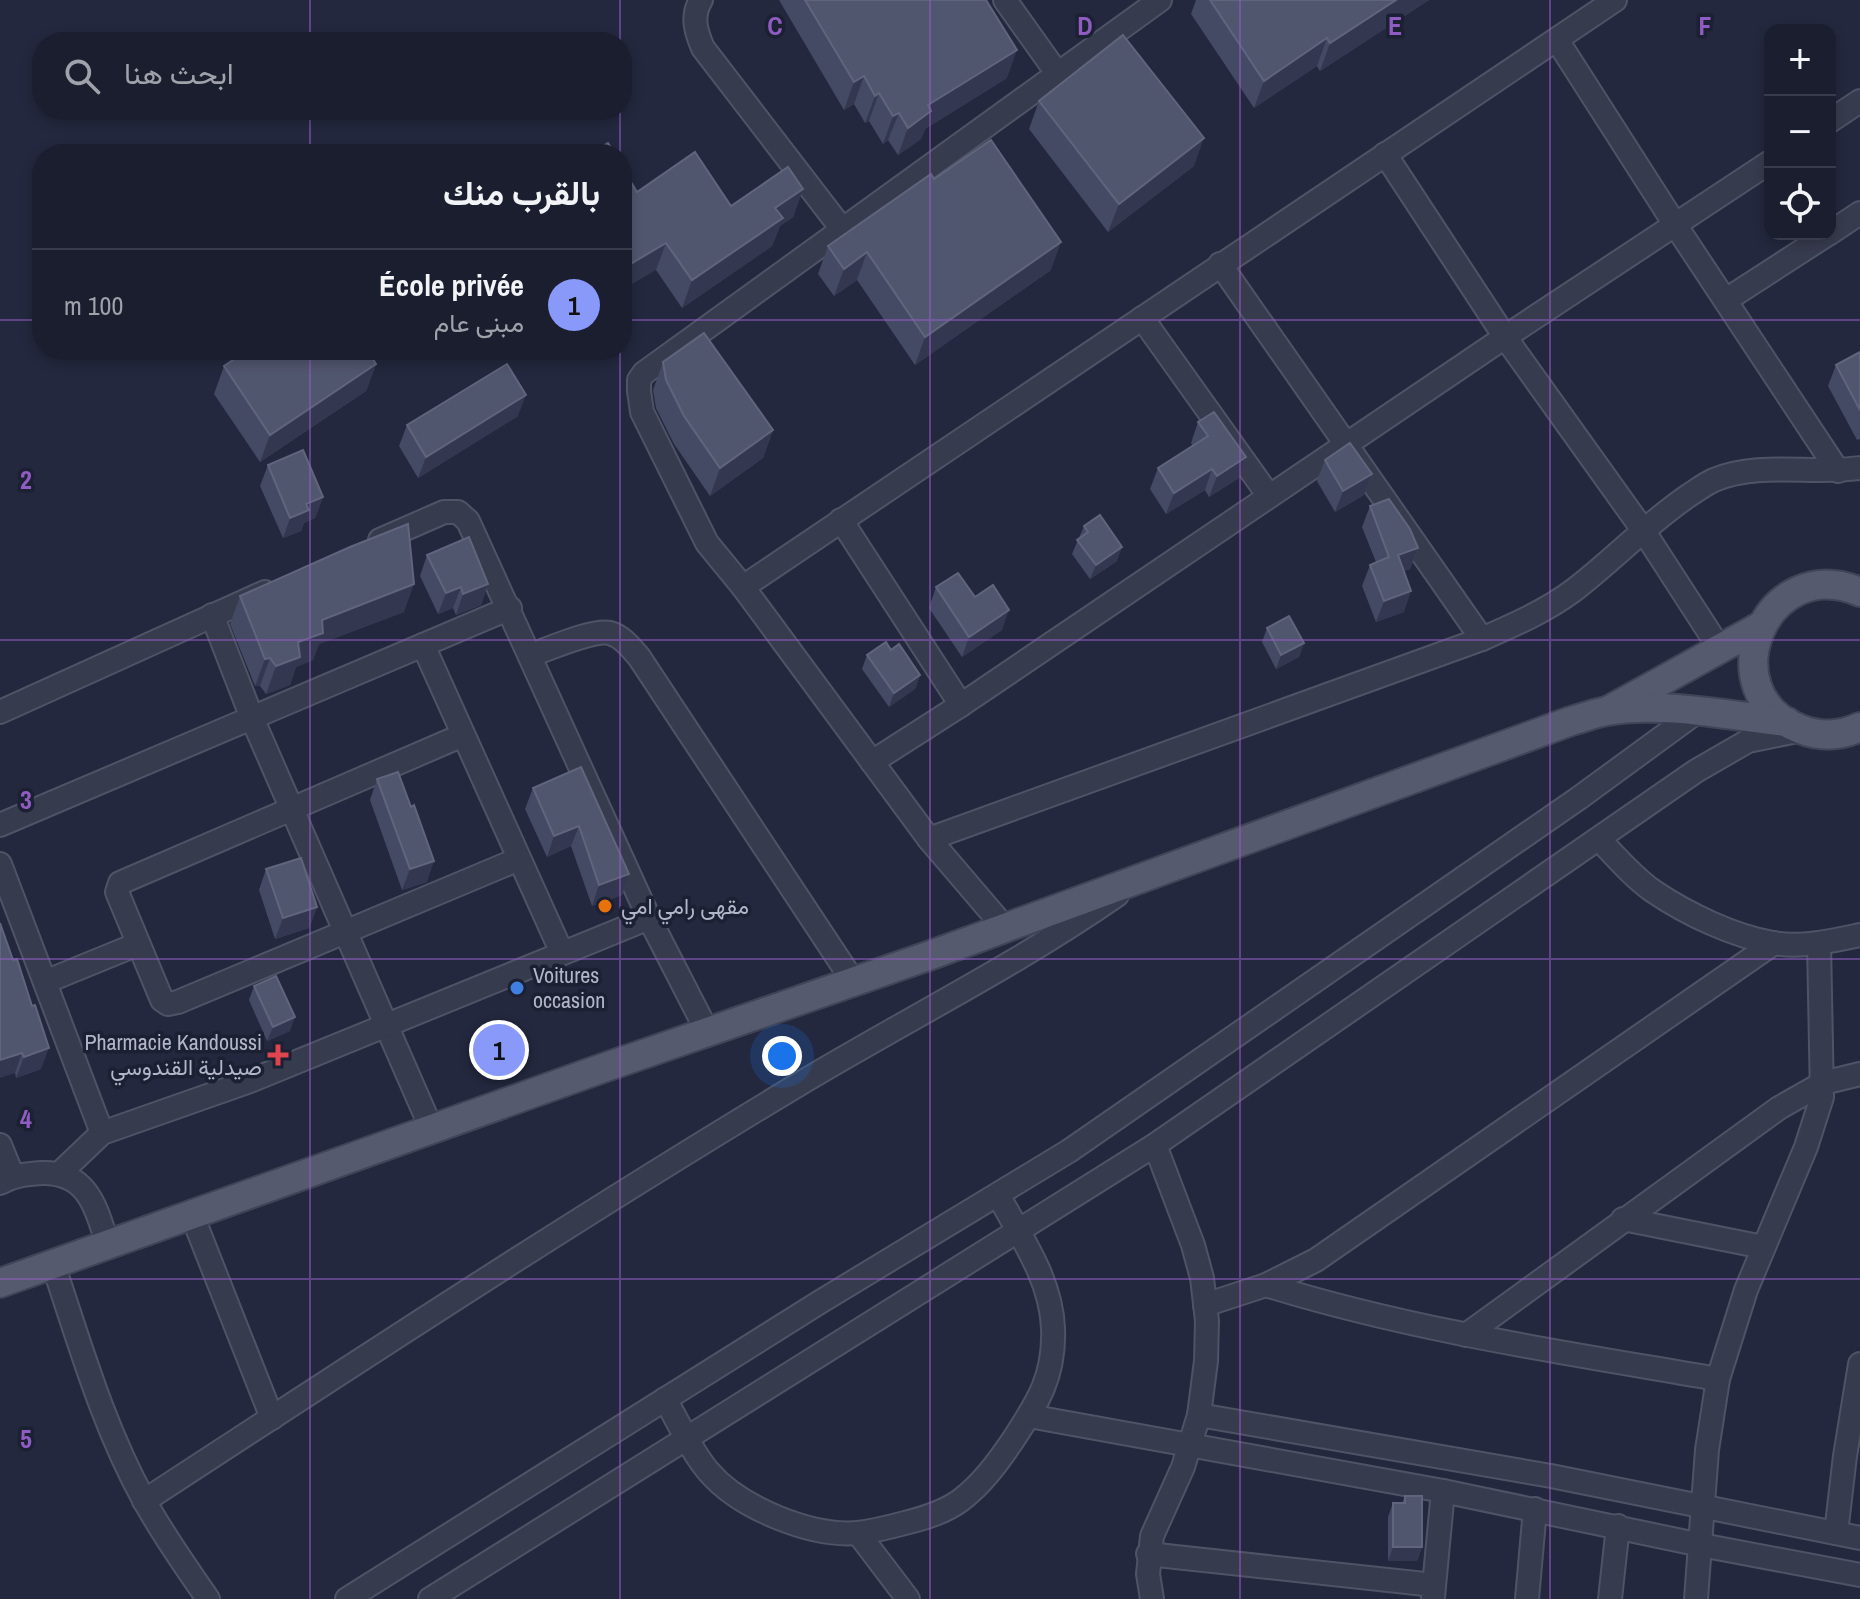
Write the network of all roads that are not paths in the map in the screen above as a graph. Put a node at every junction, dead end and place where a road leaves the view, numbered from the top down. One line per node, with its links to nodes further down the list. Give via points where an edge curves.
1 (701, 0): 14 (street, via 695,22 703,48)
2 (1005, 0): 6 (street)
3 (1160, 0): 6 (street)
4 (1615, 0): 5 (street)
5 (1557, 40): 9 (street); 12 (street)
6 (1057, 73): 14 (street)
7 (1860, 101): 8 (street)
8 (1836, 117)
9 (1385, 154): 16 (street); 19 (street)
10 (1764, 166): 12 (street)
11 (1860, 213): 13 (street)
12 (1676, 226): 17 (street); 19 (street)
13 (1836, 228)
14 (842, 229): 27 (street, via 639,380 642,412 696,524)
15 (1818, 240): 17 (street)
16 (1220, 264): 18 (street); 20 (street)
17 (1726, 300): 21 (street)
18 (1142, 318): 22 (street); 23 (street)
19 (1505, 337): 20 (street); 24 (street)
20 (1347, 444): 22 (street); 32 (street)
21 (1849, 470): 24 (street, via 1736,473 1712,481)
22 (1269, 496): 36 (street)
23 (841, 520): 27 (street); 36 (street)
24 (1643, 530): 32 (street, via 1574,590); 34 (street)
25 (357, 550): 29 (street, via 444,512 458,512 468,521)
26 (284, 583): 30 (street)
27 (743, 587): 44 (street)
28 (1859, 590): 31 (main road, via 1829,585 1801,590 1778,604)
29 (510, 608): 33 (street); 35 (street)
30 (212, 615): 39 (street); 40 (street)
31 (1761, 626): 34 (main road); 41 (main road, via 1754,652 1756,679 1768,703)
32 (1482, 639): 47 (street)
33 (423, 645): 40 (street); 43 (street)
34 (1720, 649): 37 (main road)
35 (531, 655): 52 (street); 60 (street, via 599,632 625,641)
36 (961, 705): 44 (street)
37 (1608, 710): 38 (main road); 51 (main road)
38 (1698, 711): 41 (main road); 72 (street, via 1183,1075)
39 (0, 712)
40 (252, 718): 45 (street); 46 (street)
41 (1794, 726): 42 (main road); 48 (street, via 1728,751)
42 (1852, 733)
43 (463, 735): 45 (street); 49 (street)
44 (872, 762): 47 (street)
45 (292, 810): 54 (street); 58 (street, via 120,883 117,892)
46 (0, 825)
47 (929, 839): 53 (street)
48 (1599, 839): 56 (street, via 1653,891 1678,906); 69 (street)
49 (519, 859): 54 (street); 59 (street)
50 (0, 864): 61 (street)
51 (1142, 877): 53 (main road); 88 (street, via 1072,926 796,1086 497,1271)
52 (649, 918): 59 (street); 63 (street)
53 (1005, 928): 60 (main road)
54 (345, 932): 58 (street, via 172,1004 162,1000); 62 (street)
55 (1860, 935): 57 (street)
56 (1774, 943): 57 (street); 80 (street, via 1316,1260)
57 (1819, 943): 65 (street)
58 (138, 944): 61 (street)
59 (562, 953): 62 (street)
60 (853, 981): 63 (main road)
61 (45, 982): 67 (street)
62 (385, 1025): 66 (street); 67 (street, via 250,1081)
63 (708, 1033): 66 (main road)
64 (1860, 1074): 65 (street)
65 (1823, 1083): 74 (street, via 1779,1108); 77 (street, via 1816,1120)
66 (432, 1130): 73 (main road)
67 (102, 1133): 70 (street)
68 (0, 1145): 71 (street)
69 (1155, 1145): 75 (street); 81 (street, via 1193,1245)
70 (59, 1174): 71 (street); 76 (street, via 76,1182 90,1198)
71 (7, 1180)
72 (998, 1195): 75 (street); 85 (street)
73 (192, 1215): 76 (main road); 88 (street)
74 (1623, 1219): 77 (street); 82 (street)
75 (1018, 1232): 87 (street, via 1044,1282 1053,1328 1050,1372); 89 (street)
76 (108, 1245): 78 (main road)
77 (1763, 1247): 84 (street)
78 (53, 1264): 79 (main road); 92 (street, via 100,1403)
79 (0, 1283)
80 (1266, 1285): 81 (street); 82 (street)
81 (1205, 1305): 86 (street, via 1206,1361)
82 (1466, 1335): 84 (street)
83 (1860, 1364): 97 (street)
84 (1718, 1379): 93 (street)
85 (665, 1399): 89 (street); 104 (street)
86 (1199, 1415): 90 (street); 93 (street)
87 (1029, 1416): 90 (street); 96 (street, via 995,1467 960,1501 916,1520)
88 (272, 1418): 92 (street)
89 (687, 1438): 96 (street, via 710,1473 755,1506 807,1528); 105 (street)
90 (1191, 1445): 91 (street); 100 (street)
91 (1443, 1491): 94 (street); 102 (street)
92 (144, 1501): 103 (street)
93 (1702, 1506): 97 (street); 99 (street)
94 (1535, 1509): 95 (street); 108 (street)
95 (1618, 1526): 99 (street); 109 (street)
96 (858, 1533): 106 (street)
97 (1836, 1533): 98 (street)
98 (1860, 1538)
99 (1701, 1545): 101 (street); 110 (street)
100 (1148, 1554): 102 (street); 107 (street)
101 (1860, 1575)
102 (1433, 1592)
103 (208, 1599)
104 (347, 1599)
105 (430, 1599)
106 (908, 1599)
107 (1152, 1599)
108 (1527, 1599)
109 (1610, 1599)
110 (1696, 1599)

